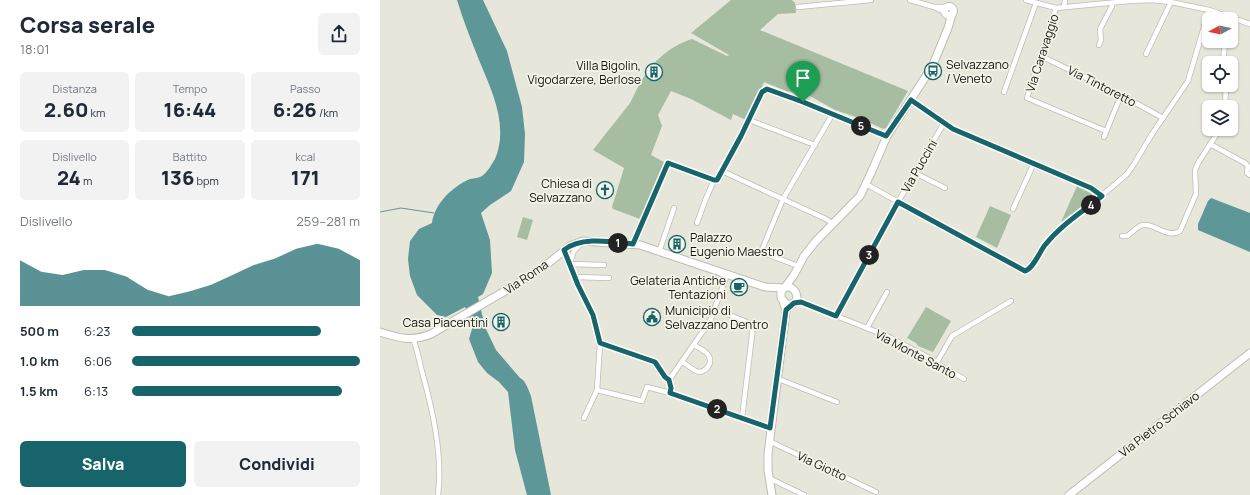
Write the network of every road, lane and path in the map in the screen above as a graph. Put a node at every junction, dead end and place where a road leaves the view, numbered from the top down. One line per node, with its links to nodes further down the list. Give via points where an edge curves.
1 (871, 0): 10 (street)
2 (910, 0): 14 (street)
3 (953, 0): 14 (street)
4 (1027, 0): 9 (street)
5 (1065, 0): 12 (street)
6 (1129, 0): 7 (street); 8 (street)
7 (1114, 1): 12 (street); 18 (street, via 1100,29)
8 (1170, 2): 13 (street); 19 (street)
9 (1036, 3): 11 (street); 21 (street)
10 (798, 7)
11 (1056, 8): 12 (street); 20 (street, Via Caravaggio)
12 (1064, 8)
13 (1209, 10): 15 (street); 25 (street, via 1188,81)
14 (948, 11): 23 (street, via 946,33 932,67)
15 (1215, 12)
16 (1238, 20): 17 (street)
17 (1250, 24)
18 (1099, 45)
19 (1146, 54)
20 (1041, 56): 22 (street, Via Tintoretto); 28 (street, Via Caravaggio, via 1027,98)
21 (1004, 92)
22 (1121, 95): 25 (street, Via Tintoretto); 28 (street)
23 (911, 100): 27 (street); 29 (street)
24 (832, 115): 26 (street, via 767,89 762,92); 29 (street); 33 (street)
25 (1163, 118): 41 (street, via 1127,174)
26 (749, 120): 33 (street); 35 (street)
27 (944, 122): 34 (street, via 953,129); 36 (street, Via Puccini)
28 (1106, 131): 31 (street)
29 (886, 136): 39 (street)
30 (1215, 136): 32 (street)
31 (1104, 137)
32 (1210, 144): 37 (street, via 1245,162 1248,166 1247,174); 48 (street, via 1195,170 1196,194 1180,231 1166,232 1144,225 1127,236)
33 (815, 145): 42 (street)
34 (1034, 163): 41 (street, via 1091,188); 45 (street)
35 (722, 170): 38 (street, via 717,180); 42 (street)
36 (915, 173): 40 (street); 43 (street, Via Puccini)
37 (1250, 175)
38 (714, 180): 46 (street); 50 (street, via 668,163)
39 (866, 184): 43 (street); 47 (street, via 855,202)
40 (946, 188)
41 (1102, 196): 43 (street, via 1060,229 1045,245 1030,269 1026,270 1021,270)
42 (783, 199): 47 (street); 56 (street, via 761,252)
43 (898, 202): 69 (street, Via Puccini)
44 (674, 208): 52 (street)
45 (1013, 209)
46 (697, 223)
47 (832, 223): 56 (street)
48 (1122, 236)
49 (583, 241): 50 (street, Via Roma); 51 (street, Via Roma); 53 (street)
50 (633, 244): 52 (street, Via Roma)
51 (567, 248): 53 (street); 54 (street); 72 (street, Via Roma, via 541,269 485,304 446,327)
52 (659, 252): 57 (street, Via Roma)
53 (571, 256): 54 (street)
54 (570, 263): 55 (street); 59 (street)
55 (604, 265)
56 (798, 266): 58 (street)
57 (727, 275): 61 (street, Via Roma); 68 (street)
58 (794, 275): 62 (street); 64 (street)
59 (574, 277): 60 (street); 73 (street, via 593,315)
60 (608, 278)
61 (765, 287): 62 (street, Via Roma); 65 (street, Via Roma)
62 (784, 288): 64 (street, via 791,287); 65 (street, via 780,294)
63 (888, 292): 70 (street)
64 (796, 299): 65 (street, via 786,304); 67 (street); 69 (street, Via Monte Santo)
65 (782, 300): 67 (street)
66 (1011, 301): 77 (street, via 952,336)
67 (786, 310): 78 (street)
68 (715, 311): 74 (street); 85 (street, via 749,323 753,327)
69 (836, 316): 70 (street, Via Monte Santo)
70 (867, 328): 77 (street, Via Monte Santo)
71 (380, 332): 72 (street)
72 (415, 339): 90 (street, via 434,425 438,457)
73 (600, 343): 80 (street, via 655,362); 81 (street)
74 (694, 345): 76 (street); 76 (street, via 709,356 706,369 702,372 696,371)
75 (1250, 353): 93 (street, Via Pietro Schiavo)
76 (682, 362): 80 (street)
77 (937, 362): 79 (street, Via Monte Santo)
78 (776, 378): 83 (street); 86 (street)
79 (964, 379)
80 (669, 380): 82 (street)
81 (596, 390): 82 (street, via 642,401 647,387); 84 (street)
82 (670, 393): 85 (street)
83 (838, 402)
84 (584, 418)
85 (742, 418): 86 (street)
86 (770, 428): 87 (street)
87 (769, 441): 88 (street); 89 (street, Via Giotto)
88 (770, 480): 91 (street); 92 (street)
89 (876, 492)
90 (438, 495)
91 (772, 495)
92 (804, 495)
93 (1068, 495)

